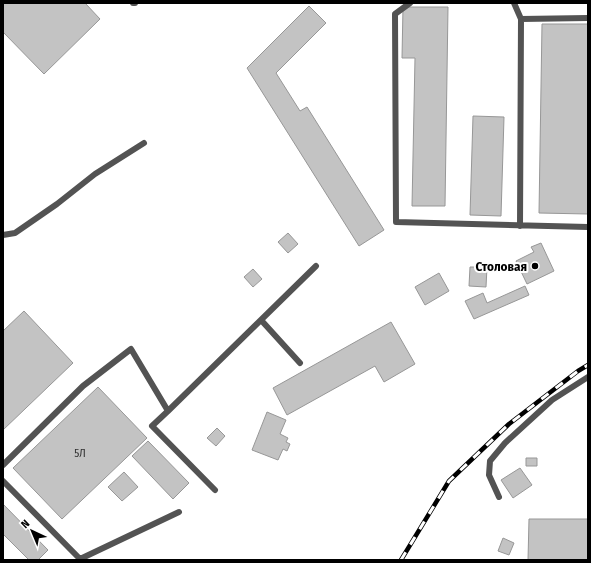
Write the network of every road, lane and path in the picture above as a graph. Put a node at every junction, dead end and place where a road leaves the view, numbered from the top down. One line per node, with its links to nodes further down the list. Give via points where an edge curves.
1 (410, 3): 6 (lane, via 395,14 396,222)
2 (514, 3): 4 (lane)
3 (588, 18): 4 (lane)
4 (520, 19): 6 (lane)
5 (144, 143): 8 (lane, via 95,174 15,233)
6 (520, 226): 7 (lane)
7 (588, 226)
8 (3, 234)
9 (316, 266): 10 (lane)
10 (261, 320): 11 (lane); 13 (lane)
11 (300, 362)
12 (588, 377): 17 (lane, via 552,400 505,443 490,462 489,475)
13 (168, 412): 14 (lane, via 131,349 83,386); 16 (lane, via 152,426)
14 (3, 465)
15 (3, 481): 18 (lane, via 80,559)
16 (214, 490)
17 (499, 497)
18 (179, 512)

